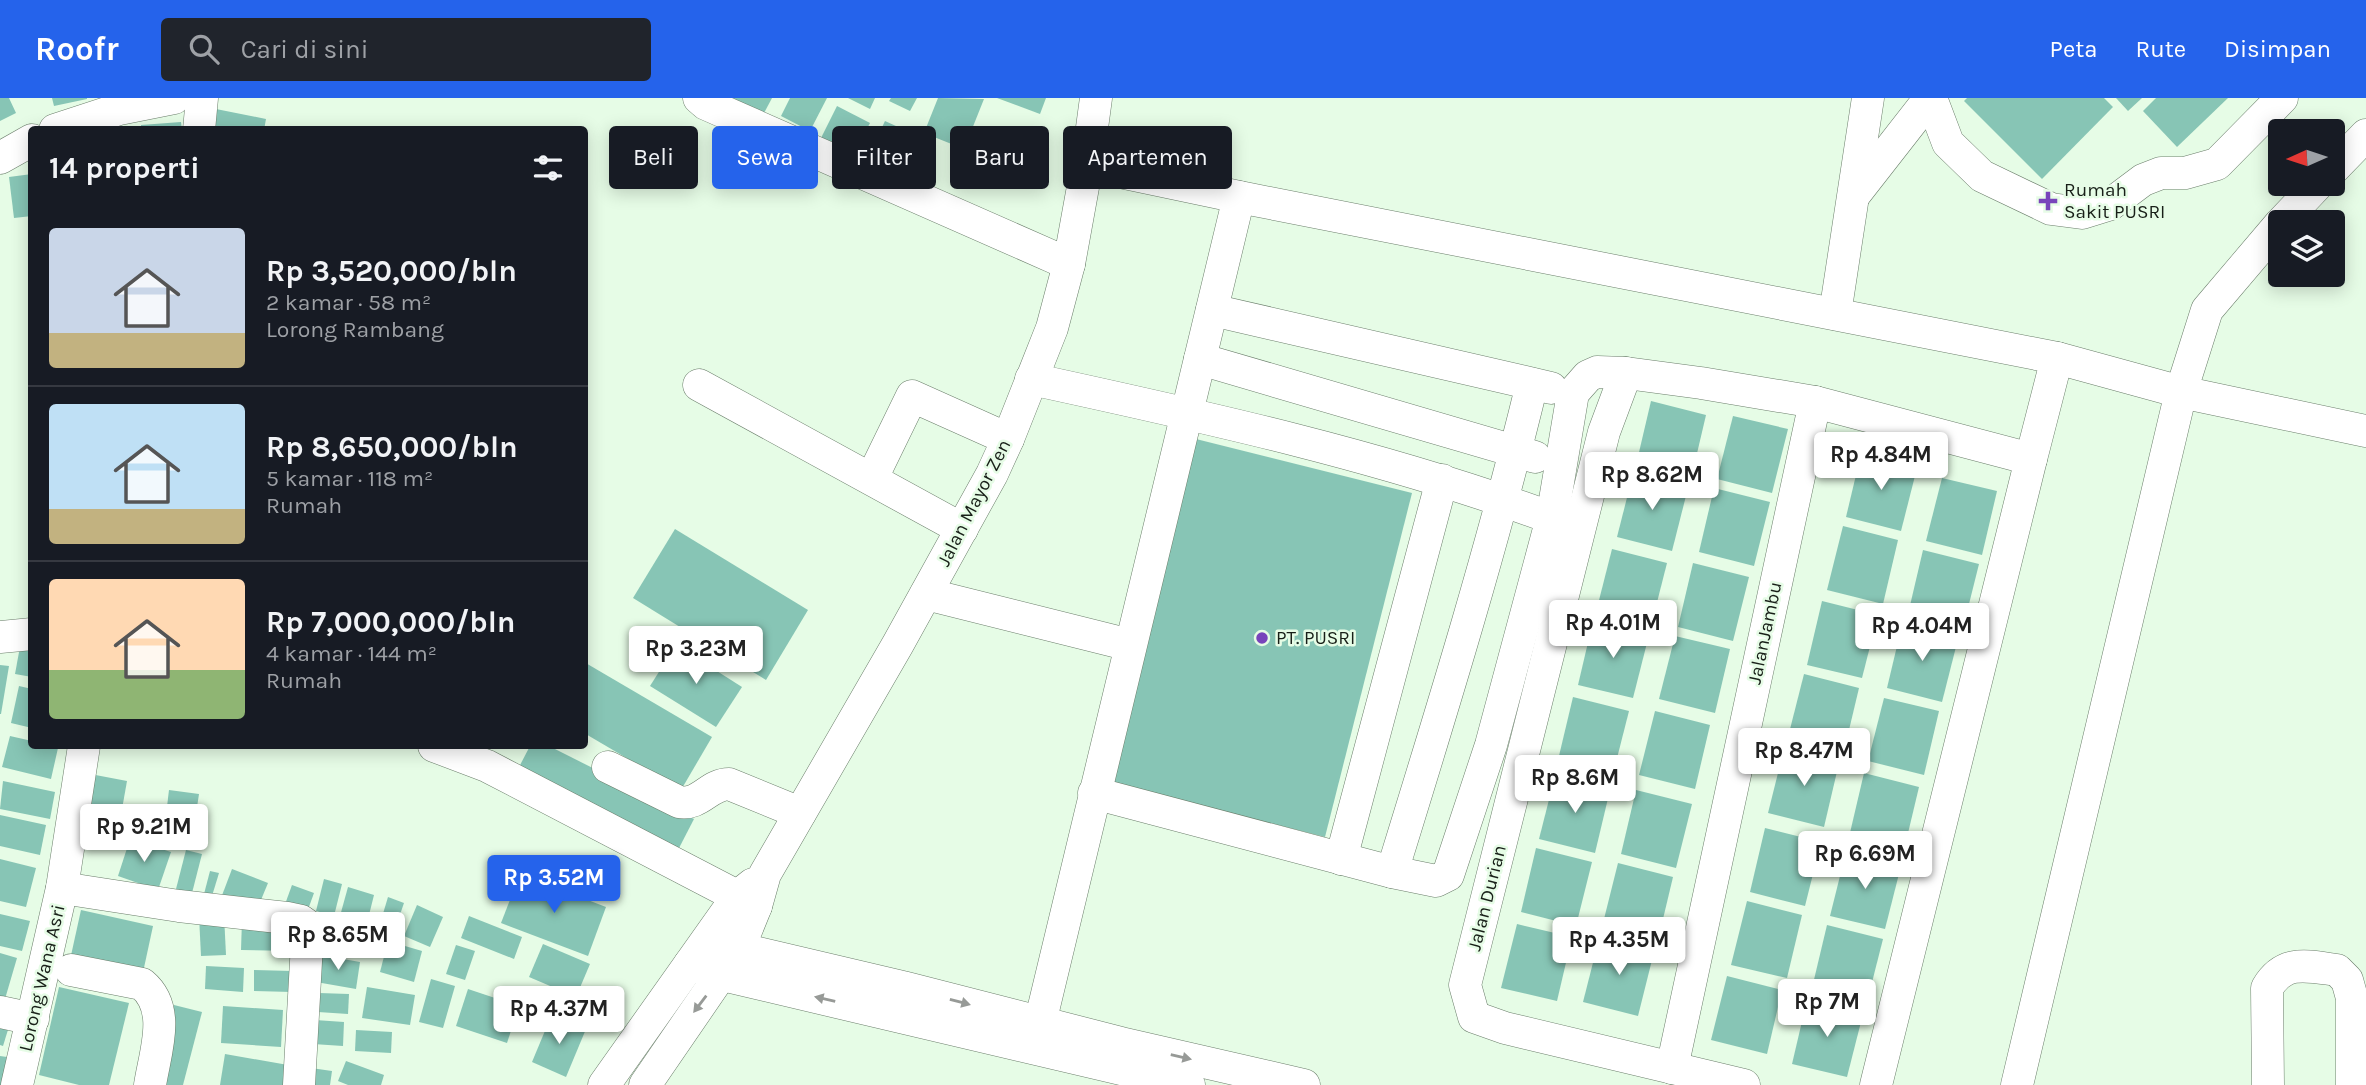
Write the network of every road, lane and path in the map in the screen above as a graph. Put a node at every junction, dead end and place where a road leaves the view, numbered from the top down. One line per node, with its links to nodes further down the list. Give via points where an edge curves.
1 (174, 98): 8 (street)
2 (202, 98): 9 (street)
3 (699, 98): 22 (street)
4 (1096, 98): 10 (street, Jalan Mayor Zen)
5 (1868, 98): 19 (street)
6 (1930, 98): 7 (street, via 1948,143 1982,176 2051,209 2082,213 2111,204 2143,180 2161,173 2185,173 2217,164); 19 (street)
7 (2282, 98)
8 (67, 126)
9 (199, 126)
10 (1092, 126)
11 (2366, 137): 13 (street)
12 (28, 142): 14 (street)
13 (2345, 157)
14 (0, 158)
15 (1083, 189): 22 (street, Jalan Mayor Zen)
16 (1202, 189): 18 (street)
17 (2307, 196): 20 (street)
18 (1240, 197): 23 (street); 24 (street)
19 (1853, 197): 24 (street)
20 (2293, 210)
21 (2268, 238): 31 (street, via 2207,310)
22 (1069, 264): 28 (street, Jalan Mayor Zen, via 1052,328)
23 (1212, 310): 26 (street); 30 (street)
24 (1835, 314): 25 (street)
25 (2057, 358): 31 (street); 38 (street)
26 (1200, 359): 34 (street); 37 (street)
27 (1626, 373): 32 (street, via 1597,372); 33 (street); 66 (street, Jalan Durian, via 1604,432 1465,985 1474,1017)
28 (1031, 379): 34 (street); 36 (street, Jalan Mayor Zen)
29 (699, 384): 40 (street)
30 (1532, 384): 32 (street); 37 (street)
31 (2181, 392): 35 (street); 77 (street)
32 (1573, 393): 39 (street)
33 (1815, 402): 38 (street); 66 (street, JalanJambu)
34 (1187, 412): 41 (street); 48 (street)
35 (2366, 431)
36 (1008, 439): 40 (street, via 912,396); 44 (street, Jalan Mayor Zen)
37 (1515, 452): 39 (street); 42 (street)
38 (2031, 459): 76 (street)
39 (1561, 463): 43 (street)
40 (872, 478): 44 (street)
41 (1442, 480): 42 (street); 55 (street)
42 (1503, 501): 43 (street); 56 (street)
43 (1552, 518): 56 (street, via 1491,745 1448,875 1436,881)
44 (962, 528): 45 (street, Jalan Mayor Zen)
45 (926, 594): 48 (street); 54 (street, Jalan Mayor Zen)
46 (28, 634): 47 (street)
47 (0, 637)
48 (1130, 645): 53 (street)
49 (84, 749): 57 (street, Lorong Wana Asri)
50 (451, 749): 51 (street)
51 (491, 756): 58 (street)
52 (608, 767): 54 (street, via 680,802 695,801 717,785 729,784)
53 (1094, 793): 55 (street); 65 (street)
54 (800, 813): 58 (street, Jalan Mayor Zen)
55 (1341, 859): 56 (street)
56 (1392, 872)
57 (62, 888): 64 (street, Lorong Wana Asri); 70 (street, via 301,920 308,926)
58 (747, 901): 59 (street, Jalan Mayor Zen); 60 (street, Jalan Mayor Zen)
59 (739, 948): 60 (street); 62 (street, Jalan Mayor Zen); 65 (street, one-way to 65, via 907,988)
60 (699, 953): 62 (street); 71 (street, Jalan Mayor Zen)
61 (71, 970): 69 (street, via 142,984 157,1001 160,1016)
62 (722, 975): 65 (street, one-way to 62); 72 (street, Jalan Mayor Zen, one-way to 72)
63 (0, 1012): 64 (street)
64 (33, 1018): 68 (street, Lorong Wana Asri)
65 (1036, 1035): 67 (street); 74 (street, one-way to 74)
66 (1672, 1068): 75 (street)
67 (1103, 1075): 73 (street)
68 (17, 1085)
69 (150, 1085)
70 (299, 1085)
71 (604, 1085)
72 (645, 1085)
73 (1189, 1085)
74 (1304, 1085)
75 (1744, 1085)
76 (1876, 1085)
77 (2017, 1085)
78 (2268, 1085): 79 (street, via 2267,988 2280,970 2292,967 2337,970 2347,980)
79 (2352, 1085)

